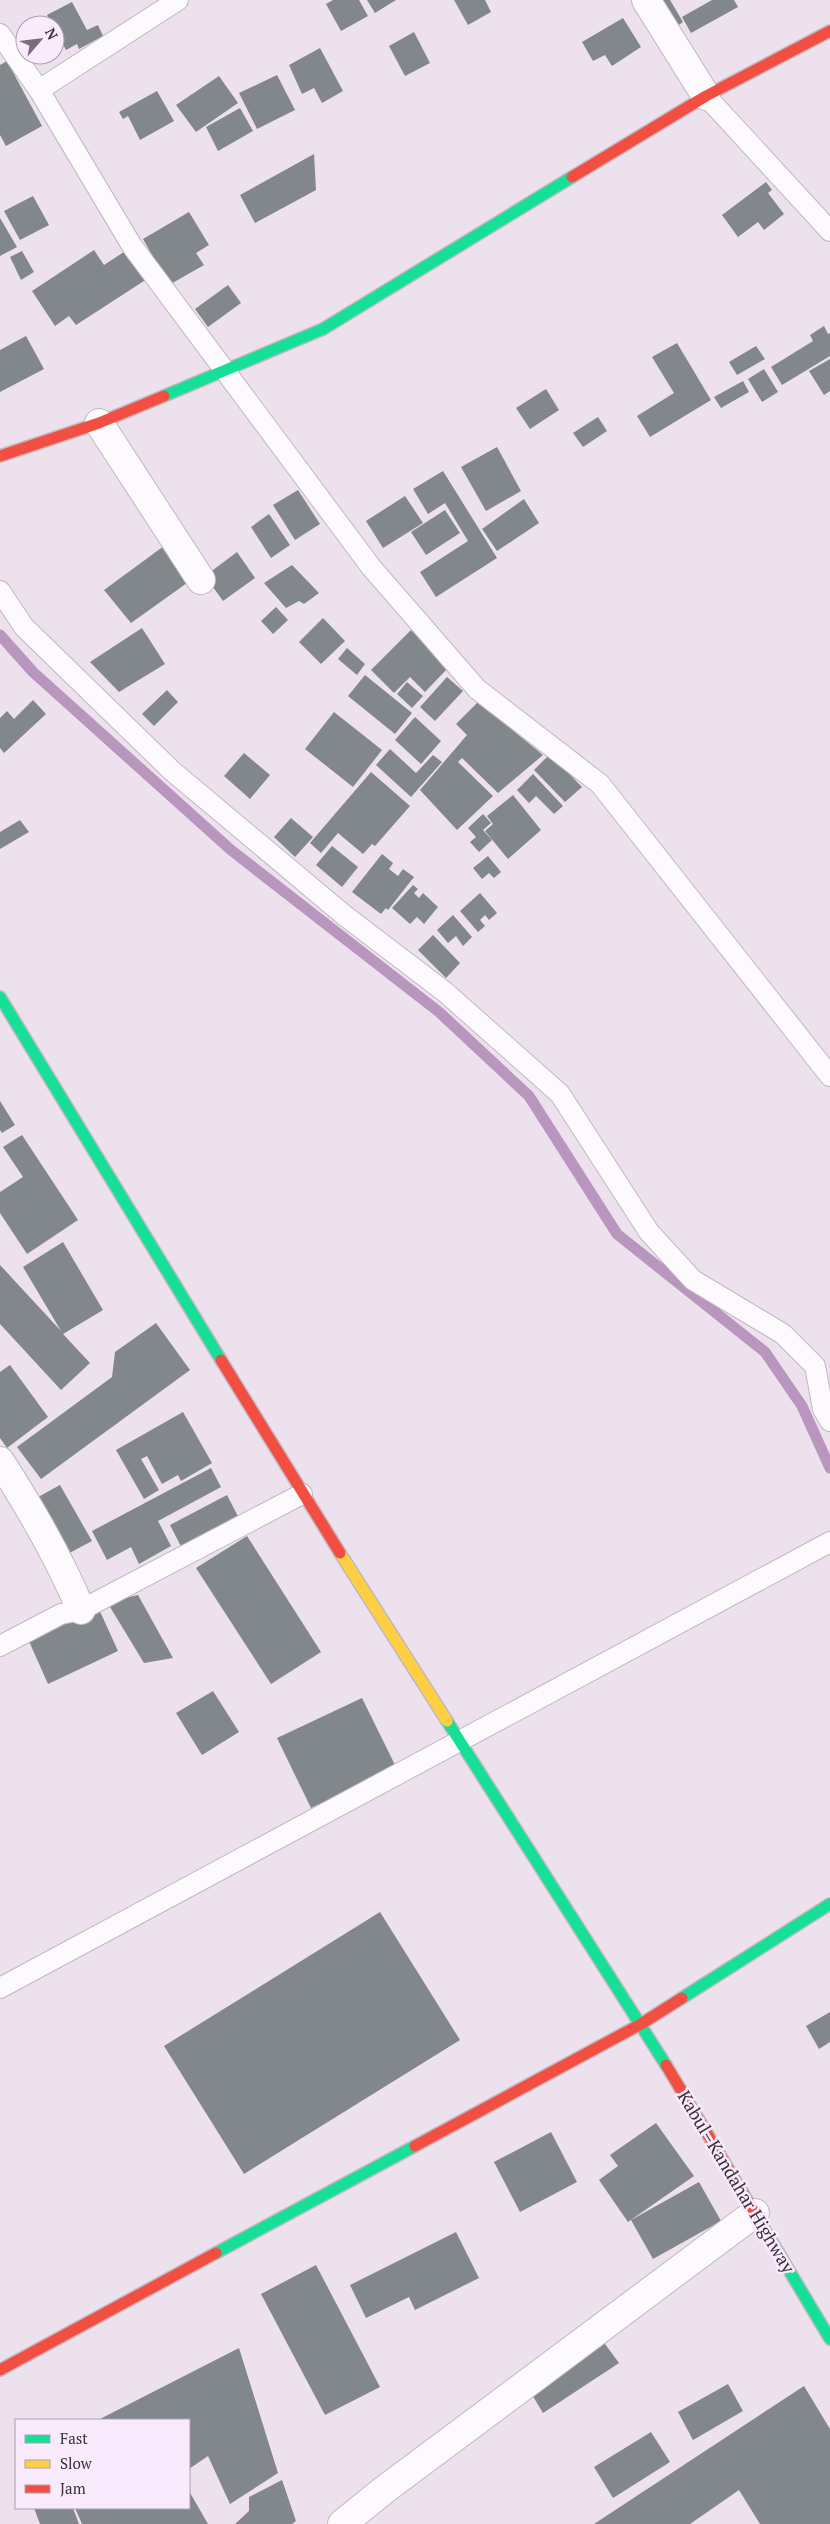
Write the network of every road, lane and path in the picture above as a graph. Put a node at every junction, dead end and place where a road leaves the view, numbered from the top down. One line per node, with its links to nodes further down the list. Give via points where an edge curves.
1 (178, 0): 5 (lane)
2 (646, 0): 6 (street)
3 (830, 31): 6 (main road)
4 (0, 34): 5 (lane)
5 (39, 90): 8 (lane, via 132,246)
6 (706, 96): 7 (lane); 8 (main road, via 322,329)
7 (830, 231)
8 (225, 371): 9 (main road); 14 (lane, via 371,567 477,689 600,784)
9 (99, 423): 10 (main road); 11 (street)
10 (0, 456)
11 (201, 580)
12 (0, 591): 15 (lane, via 24,627 171,770 344,915 444,992 560,1094 649,1232 693,1280 783,1334 815,1366 823,1409)
13 (0, 997): 17 (main road, Kabul–Kandahar Highway)
14 (830, 1076)
15 (830, 1421)
16 (0, 1461): 19 (street, via 38,1519)
17 (302, 1494): 19 (lane); 21 (main road, Kabul–Kandahar Highway)
18 (830, 1542): 21 (lane)
19 (81, 1610): 20 (lane, via 61,1614)
20 (0, 1646)
21 (460, 1742): 23 (lane); 24 (main road, Kabul–Kandahar Highway)
22 (830, 1904): 24 (main road)
23 (0, 1988)
24 (641, 2024): 25 (main road, Kabul–Kandahar Highway); 27 (main road)
25 (754, 2213): 26 (main road, Kabul–Kandahar Highway); 28 (street)
26 (830, 2339)
27 (0, 2370)
28 (342, 2524)

